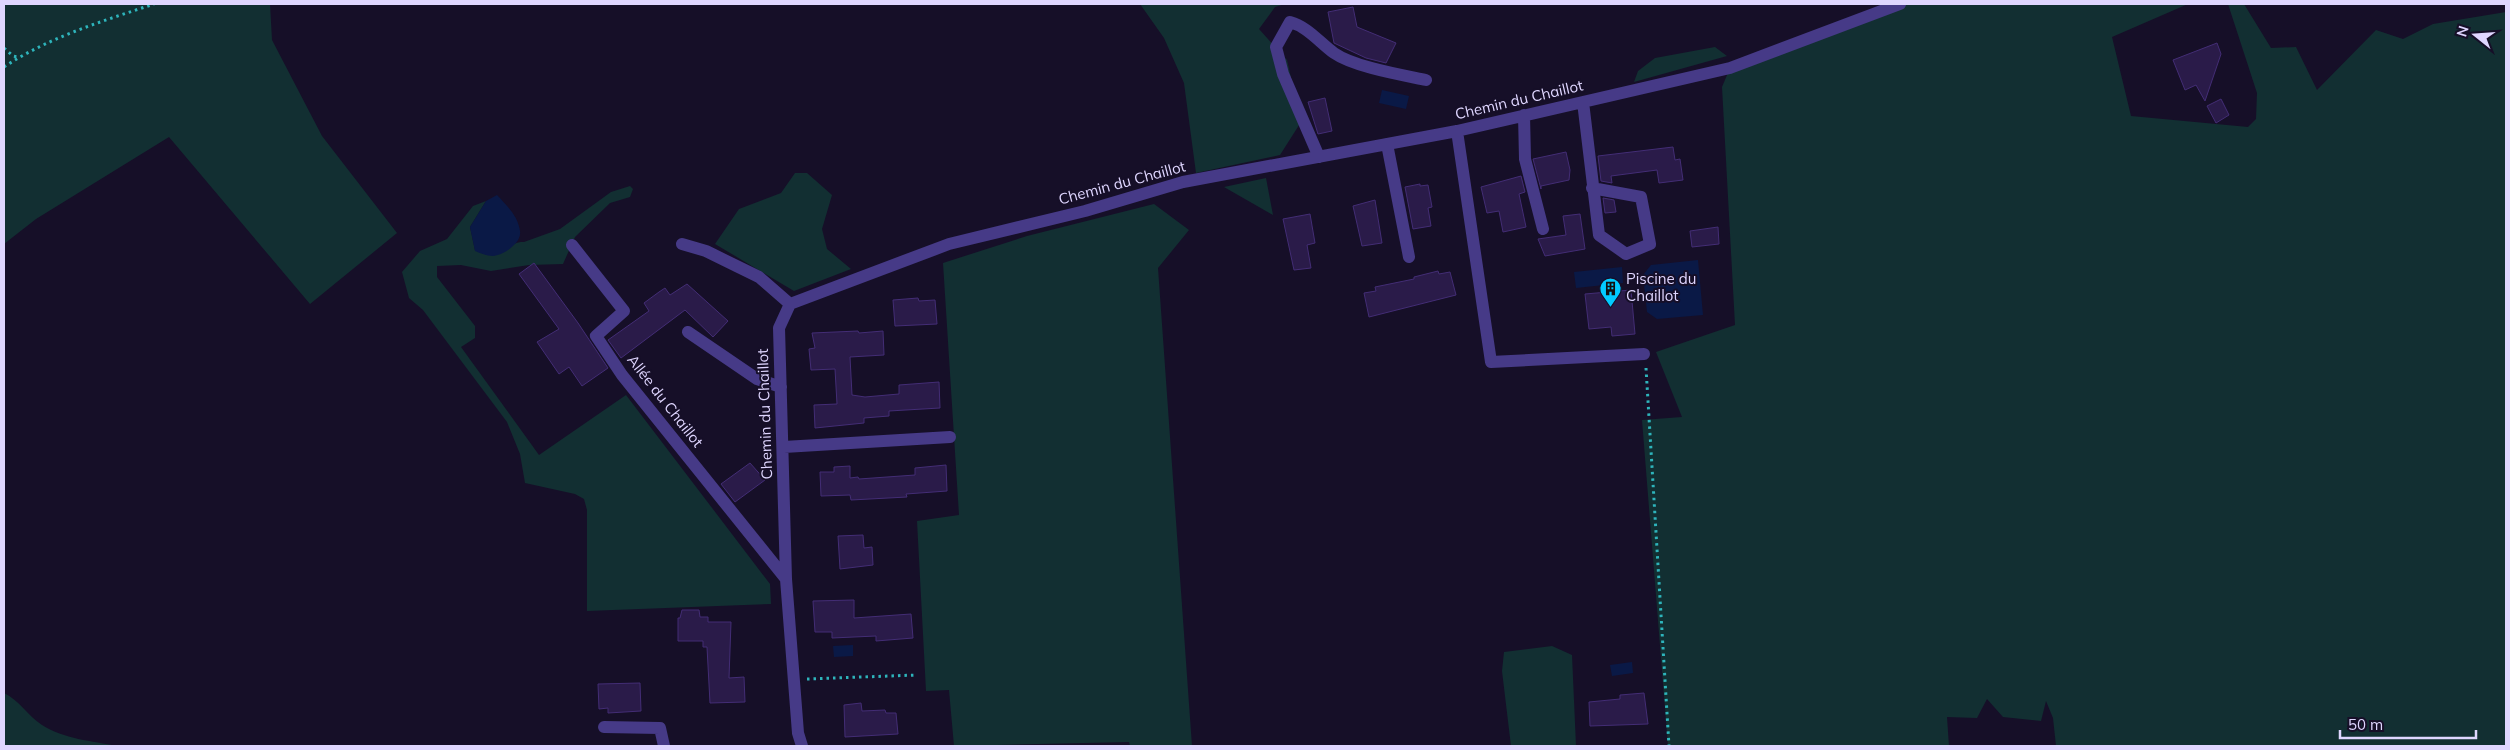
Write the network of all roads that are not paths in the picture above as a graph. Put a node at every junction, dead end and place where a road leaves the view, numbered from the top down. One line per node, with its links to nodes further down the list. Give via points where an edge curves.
1 (1900, 4): 3 (street, Chemin du Chaillot, via 1730,68)
2 (1426, 80): 7 (street, via 1384,72 1335,54 1301,25 1290,22 1276,46 1283,74)
3 (1583, 102): 4 (street, Chemin du Chaillot); 8 (street)
4 (1524, 115): 5 (street, Chemin du Chaillot); 9 (street, via 1525,159)
5 (1457, 131): 6 (street, Chemin du Chaillot); 15 (street, via 1491,362)
6 (1387, 144): 7 (street, Chemin du Chaillot); 12 (street)
7 (1319, 157): 13 (street, Chemin du Chaillot, via 1183,182 1085,211 948,244)
8 (1592, 188): 8 (street, via 1599,235 1626,254 1650,244 1641,197)
9 (1543, 229)
10 (682, 244): 13 (street, via 706,251 759,277)
11 (572, 245): 19 (street, Allée du Chaillot, via 624,311 596,336 622,375)
12 (1409, 257)
13 (790, 304): 16 (street, Chemin du Chaillot, via 779,328)
14 (688, 332): 16 (street, via 757,379)
15 (1644, 354)
16 (781, 387): 18 (street, Chemin du Chaillot)
17 (950, 438): 18 (street)
18 (784, 447): 19 (street, Chemin du Chaillot)
19 (786, 579): 22 (street, Chemin du Chaillot, via 798,733)
20 (604, 727): 21 (street, via 660,728)
21 (664, 746)
22 (802, 746)

